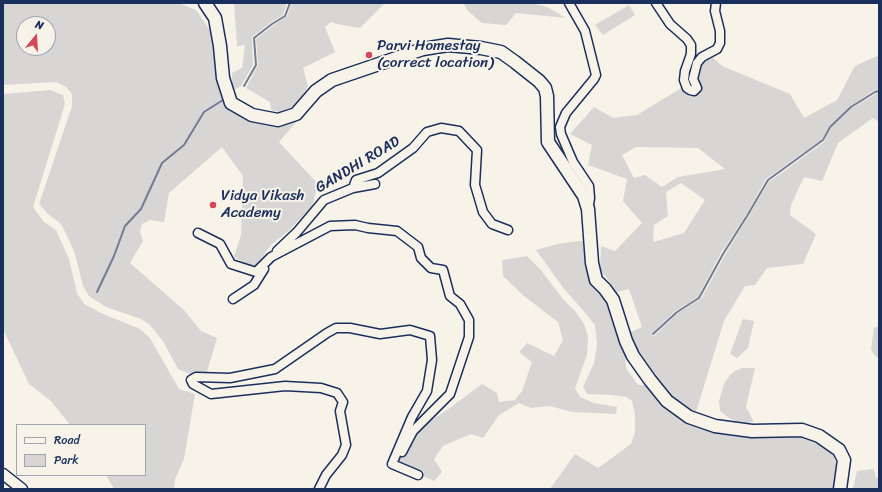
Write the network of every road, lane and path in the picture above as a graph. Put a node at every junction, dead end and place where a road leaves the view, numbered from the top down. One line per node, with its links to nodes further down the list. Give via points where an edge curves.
1 (205, 3): 7 (highway, via 215,18 223,78 231,103 252,115 278,120 296,114 316,91 332,80 424,49 448,45 501,52 545,88 548,142 584,196)
2 (569, 3): 7 (street, via 585,30 596,75 566,113 560,127 573,162 589,186)
3 (656, 3): 4 (street, via 670,24 691,45 684,80 687,88 694,91 697,88 694,79 697,62 720,43)
4 (716, 3)
5 (375, 184): 6 (street)
6 (353, 188): 8 (street, GANDHI ROAD, via 356,180 378,173 413,148 427,132 441,128 459,131 477,150 475,185 483,212 492,224); 10 (street, GANDHI ROAD, via 324,200 298,232)
7 (588, 209): 17 (highway, via 592,263 596,280 612,300 633,356 667,401 689,417 715,426 752,431 802,430 819,436 839,450 844,460)
8 (508, 230)
9 (198, 233): 10 (street, via 220,244 231,264 256,272)
10 (271, 257): 11 (street, GANDHI ROAD, via 254,285); 12 (street, via 330,226 355,225 397,231 418,247 421,258 431,268 443,270 450,296 460,304 469,320 470,336 450,394 413,431 403,451)
11 (233, 299)
12 (392, 464): 14 (street); 16 (street, via 426,392 432,360 430,336 410,330 380,334 336,328 275,369 230,378 196,377 191,380 193,384 210,394 285,386 321,388 337,393 343,402 340,411 346,445)
13 (3, 474): 15 (main road)
14 (418, 475)
15 (22, 489)
16 (319, 489)
17 (840, 489)

